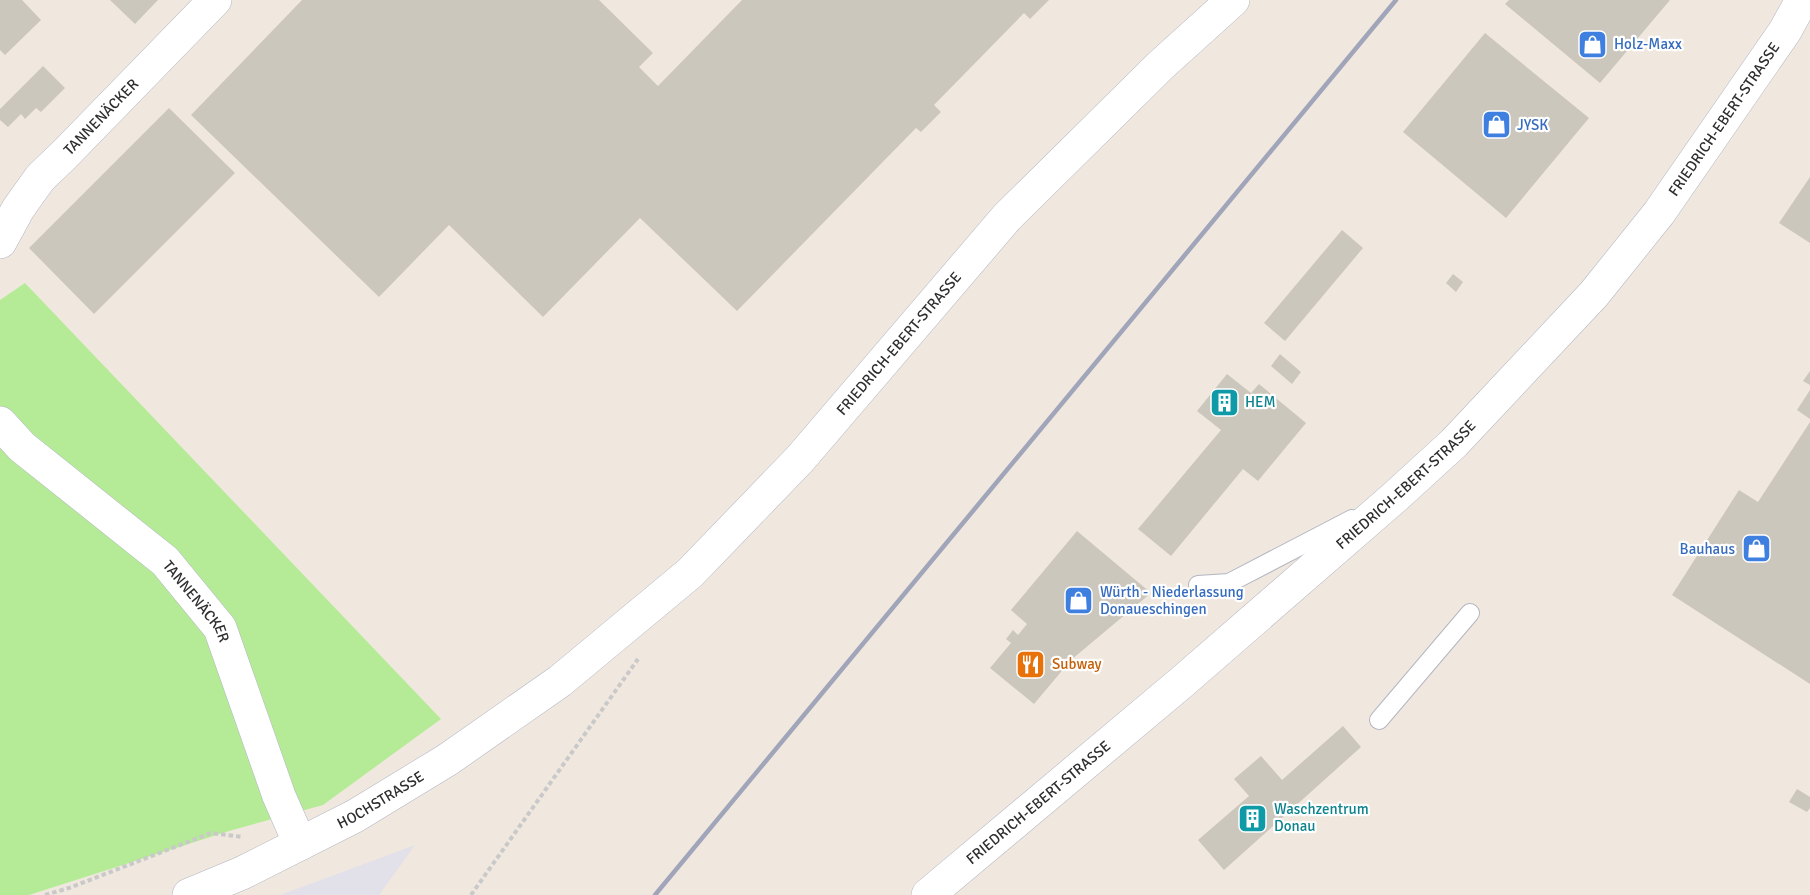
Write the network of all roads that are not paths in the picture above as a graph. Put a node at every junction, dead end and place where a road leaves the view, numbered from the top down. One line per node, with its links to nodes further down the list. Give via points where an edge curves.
1 (215, 0): 4 (street, TANNENÄCKER, via 40,178)
2 (1233, 0): 9 (street, FRIEDRICH-EBERT-STRASSE, via 1007,217 800,459 705,559)
3 (1802, 0): 6 (street, FRIEDRICH-EBERT-STRASSE, via 1785,31 1659,213 1594,294 1454,443)
4 (0, 242)
5 (0, 423): 11 (street, TANNENÄCKER, via 22,447 165,561 220,628 279,796)
6 (1396, 496): 7 (lane, via 1229,583); 13 (street, FRIEDRICH-EBERT-STRASSE)
7 (1198, 585)
8 (1470, 614): 10 (lane)
9 (560, 681): 11 (street, HOCHSTRASSE, via 447,760)
10 (1379, 720)
11 (300, 844): 12 (street, HOCHSTRASSE)
12 (189, 895)
13 (928, 895)

